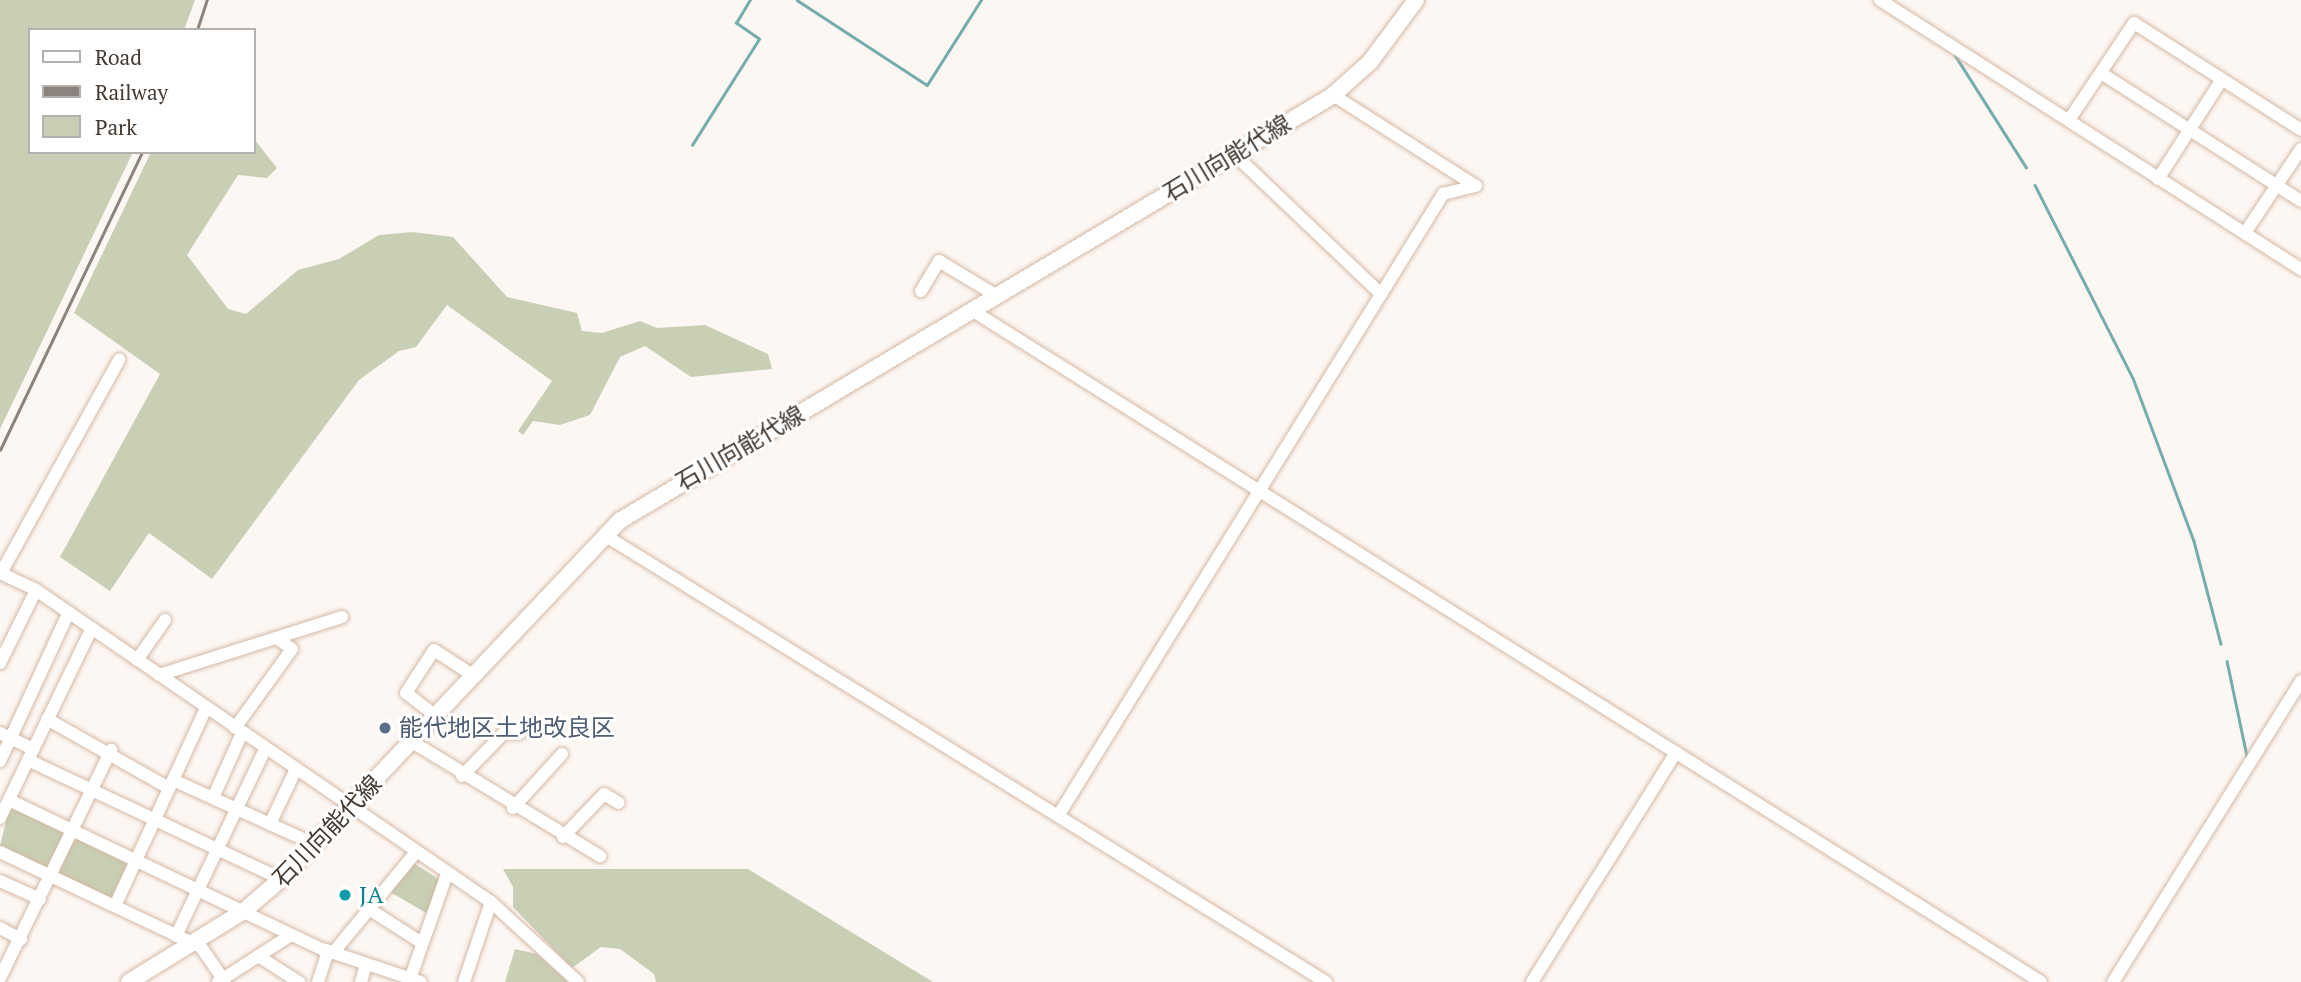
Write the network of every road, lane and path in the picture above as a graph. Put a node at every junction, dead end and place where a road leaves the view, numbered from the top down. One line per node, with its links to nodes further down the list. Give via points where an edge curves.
1 (1416, 0): 5 (main road, 石川向能代線, via 1370,62)
2 (1880, 0): 6 (street)
3 (2101, 73): 4 (street, via 2134,23); 6 (street); 7 (street)
4 (2221, 81): 7 (street); 8 (street)
5 (1333, 95): 10 (main road, 石川向能代線); 17 (street, via 1476,186 1443,194)
6 (2069, 120): 11 (street)
7 (2189, 130): 11 (street); 12 (street)
8 (2301, 131)
9 (2301, 149): 12 (street)
10 (1234, 154): 17 (street); 18 (main road, 石川向能代線)
11 (2158, 179): 14 (street)
12 (2277, 185): 13 (street); 14 (street)
13 (2301, 201)
14 (2245, 233): 15 (street)
15 (2301, 269)
16 (920, 291): 18 (street, via 939,261)
17 (1381, 293): 21 (street)
18 (997, 296): 19 (main road, 石川向能代線)
19 (973, 311): 21 (street); 22 (main road, 石川向能代線, via 657,497)
20 (119, 360): 23 (street)
21 (1261, 496): 44 (street); 58 (street)
22 (606, 536): 33 (main road, 石川向能代線); 58 (street)
23 (1, 573): 24 (street)
24 (36, 590): 25 (street); 31 (street)
25 (69, 612): 28 (street); 40 (street)
26 (342, 617): 29 (street)
27 (165, 620): 30 (street)
28 (92, 628): 30 (street); 37 (street)
29 (277, 638): 32 (street); 38 (street, via 292,649)
30 (137, 660): 32 (street)
31 (0, 663)
32 (159, 675): 35 (street)
33 (474, 677): 36 (main road, 石川向能代線); 36 (street, via 434,650 406,693)
34 (2301, 681): 100 (street)
35 (205, 708): 38 (street); 50 (street)
36 (437, 717): 41 (main road, 石川向能代線)
37 (47, 719): 43 (street); 46 (street)
38 (239, 731): 42 (street); 52 (street)
39 (520, 733): 49 (street, via 504,733)
40 (5, 736): 46 (street); 47 (street)
41 (414, 743): 49 (street); 57 (main road, 石川向能代線)
42 (265, 749): 48 (street); 56 (street)
43 (111, 750): 50 (street, via 114,762); 51 (street)
44 (1676, 752): 98 (street); 99 (street)
45 (562, 754): 55 (street)
46 (30, 755): 51 (street); 53 (street)
47 (0, 761)
48 (296, 769): 57 (street); 61 (street)
49 (462, 776): 55 (street)
50 (171, 784): 52 (street); 60 (street)
51 (91, 790): 60 (street); 62 (street)
52 (213, 798): 56 (street)
53 (9, 800): 59 (street); 62 (street)
54 (620, 803): 63 (street, via 604,794)
55 (513, 808): 63 (street)
56 (239, 809): 61 (street); 65 (street)
57 (348, 809): 64 (main road, 石川向能代線); 67 (street)
58 (1058, 816): 97 (street)
59 (0, 818)
60 (155, 821): 65 (street); 69 (street)
61 (270, 824): 64 (street)
62 (72, 831): 69 (street); 71 (street)
63 (563, 837): 68 (street)
64 (316, 845): 72 (main road, 石川向能代線)
65 (219, 850): 72 (street); 74 (street)
66 (0, 852): 71 (street)
67 (415, 853): 70 (street); 78 (street)
68 (600, 856)
69 (136, 858): 74 (street); 77 (street)
70 (447, 874): 76 (street); 84 (street)
71 (50, 877): 75 (street); 77 (street)
72 (281, 879): 79 (main road, 石川向能代線)
73 (0, 881): 75 (street)
74 (200, 890): 79 (street); 83 (street)
75 (40, 899): 82 (street)
76 (491, 902): 95 (street); 96 (street)
77 (115, 906): 83 (street)
78 (369, 909): 84 (street); 85 (street)
79 (244, 911): 81 (street); 83 (main road, 石川向能代線)
80 (0, 928): 82 (street)
81 (290, 935): 85 (street); 86 (street)
82 (21, 939): 88 (street)
83 (183, 940): 89 (street, via 201,947); 91 (main road, 石川向能代線)
84 (422, 943): 90 (street)
85 (331, 952): 87 (street); 93 (street)
86 (258, 956): 89 (street); 92 (street)
87 (366, 965): 90 (street); 94 (street)
88 (0, 978)
89 (222, 981)
90 (414, 981)
91 (130, 982)
92 (299, 982)
93 (318, 982)
94 (361, 982)
95 (464, 982)
96 (578, 982)
97 (1326, 982)
98 (1532, 982)
99 (2041, 982)
100 (2113, 982)

